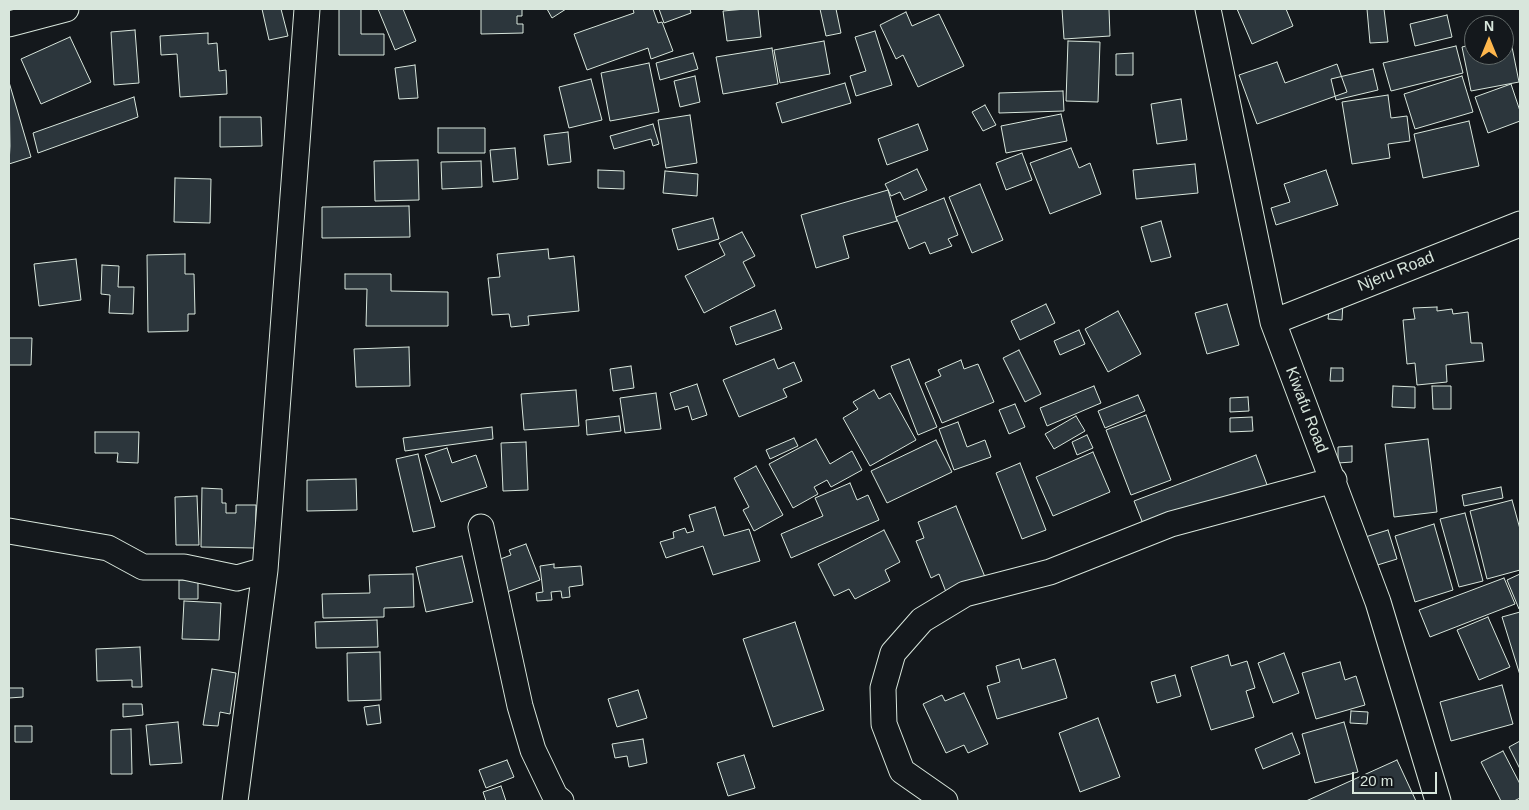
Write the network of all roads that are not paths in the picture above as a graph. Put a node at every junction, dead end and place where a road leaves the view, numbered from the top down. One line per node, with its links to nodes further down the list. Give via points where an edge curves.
1 (66, 9): 4 (street)
2 (307, 9): 10 (street)
3 (1208, 9): 6 (street, Kiwafu Road)
4 (9, 24)
5 (1520, 224): 6 (street, Njeru Road)
6 (1273, 322): 7 (street, Kiwafu Road)
7 (1334, 480): 13 (street, via 1171,524 1050,572 965,594 922,620 893,653 883,688 884,724 902,771); 14 (street, Kiwafu Road, via 1378,602)
8 (480, 527): 12 (street, via 533,750 555,796)
9 (9, 531): 10 (street, via 108,548 144,567 184,568 237,578)
10 (265, 570): 11 (street)
11 (236, 801)
12 (561, 801)
13 (945, 801)
14 (1438, 801)

